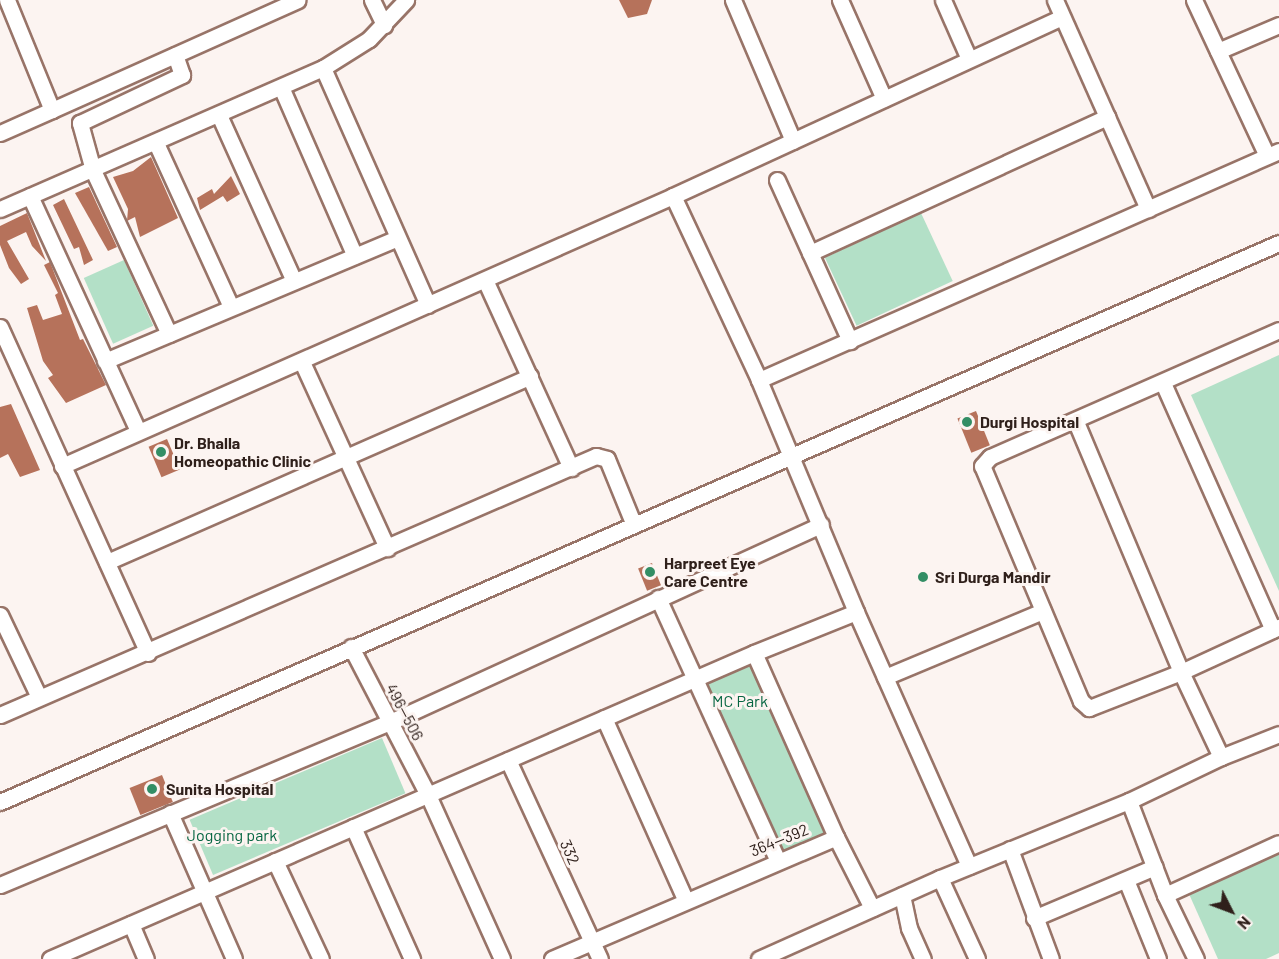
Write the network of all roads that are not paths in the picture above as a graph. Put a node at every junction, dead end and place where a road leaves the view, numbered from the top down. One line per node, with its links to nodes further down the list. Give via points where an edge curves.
1 (256, 0): 11 (street)
2 (298, 0): 11 (street)
3 (372, 0): 13 (street)
4 (406, 0): 13 (street)
5 (733, 0): 25 (street)
6 (840, 0): 20 (street)
7 (944, 0): 17 (street)
8 (1055, 0): 12 (street)
9 (1194, 0): 15 (street)
10 (6, 10): 21 (street)
11 (264, 15): 16 (street)
12 (1062, 17): 17 (street); 23 (street)
13 (384, 25): 18 (street, via 349,54)
14 (1279, 25): 15 (street)
15 (1218, 51): 27 (street)
16 (175, 55): 21 (street); 28 (street, via 182,75 80,123)
17 (969, 59): 20 (street)
18 (322, 68): 19 (street); 34 (street)
19 (281, 87): 22 (street); 37 (street)
20 (884, 99): 25 (street)
21 (52, 110): 24 (street)
22 (219, 115): 26 (street); 39 (street)
23 (1107, 117): 33 (street); 36 (street)
24 (0, 133)
25 (793, 141): 31 (street)
26 (156, 142): 28 (street); 41 (street)
27 (1273, 153): 33 (street)
28 (93, 170): 30 (street); 44 (street)
29 (777, 180): 36 (street)
30 (30, 196): 32 (street); 47 (street)
31 (673, 196): 38 (street); 50 (street)
32 (0, 209)
33 (1148, 209): 45 (street)
34 (397, 238): 37 (street); 40 (street)
35 (1279, 243): 55 (street)
36 (810, 253): 45 (street)
37 (355, 256): 39 (street)
38 (485, 280): 40 (street); 49 (street)
39 (294, 281): 41 (street)
40 (428, 305): 48 (street)
41 (231, 307): 44 (street)
42 (0, 327): 46 (street)
43 (1279, 330): 51 (street)
44 (169, 334): 47 (street)
45 (850, 341): 50 (street)
46 (4, 350): 56 (street)
47 (105, 361): 53 (street)
48 (302, 362): 53 (street); 54 (street)
49 (530, 376): 54 (street); 57 (street)
50 (759, 380): 55 (street)
51 (1163, 383): 52 (street); 66 (street)
52 (1076, 422): 63 (street, via 990,457 982,466); 70 (street)
53 (138, 431): 56 (street)
54 (346, 456): 60 (street); 61 (street)
55 (792, 458): 58 (street); 59 (street)
56 (62, 466): 61 (street)
57 (571, 468): 58 (street, via 596,456 607,459); 60 (street)
58 (634, 525): 67 (street)
59 (821, 525): 62 (street); 64 (street)
60 (387, 548): 68 (street)
61 (107, 562): 68 (street)
62 (658, 598): 72 (street); 76 (street)
63 (1042, 611): 70 (street, via 1084,706 1094,707); 71 (street)
64 (856, 612): 69 (street); 71 (street)
65 (0, 615): 73 (street)
66 (1276, 629): 70 (street)
67 (351, 647): 76 (street, 496--506); 82 (street)
68 (148, 653): 73 (street)
69 (754, 653): 72 (street); 85 (street, 364--392)
70 (1181, 672): 78 (street)
71 (885, 677): 90 (street)
72 (696, 678): 75 (street); 88 (street)
73 (39, 697): 74 (street)
74 (0, 715)
75 (604, 718): 79 (street); 98 (street)
76 (390, 722): 80 (street, 496--506); 83 (street)
77 (1279, 734): 78 (street)
78 (1221, 758): 81 (street)
79 (508, 760): 80 (street); 102 (street, 332)
80 (428, 795): 84 (street); 108 (street, 496--506)
81 (1129, 801): 87 (street); 91 (street)
82 (0, 802)
83 (170, 813): 94 (street); 95 (street)
84 (353, 827): 89 (street); 107 (street)
85 (836, 837): 88 (street, 364--392); 99 (street)
86 (1279, 843): 97 (street)
87 (1010, 849): 90 (street); 100 (street)
88 (777, 860): 98 (street, 364--392)
89 (275, 861): 95 (street); 106 (street)
90 (969, 866): 92 (street)
91 (1155, 867): 93 (street); 97 (street)
92 (940, 878): 96 (street); 113 (street)
93 (1126, 879): 100 (street); 115 (street)
94 (0, 885)
95 (205, 892): 101 (street); 105 (street)
96 (902, 895): 99 (street); 112 (street, via 909,928)
97 (1165, 895): 116 (street)
98 (685, 899): 102 (street, 364--392)
99 (872, 908): 111 (street)
100 (1034, 918): 114 (street)
101 (131, 924): 103 (street); 104 (street)
102 (590, 941): 109 (street, 364--392); 110 (street, 332)
103 (52, 959)
104 (146, 959)
105 (234, 959)
106 (321, 959)
107 (412, 959)
108 (502, 959)
109 (552, 959)
110 (600, 959)
111 (759, 959)
112 (923, 959)
113 (977, 959)
114 (1051, 959)
115 (1158, 959)
116 (1196, 959)

